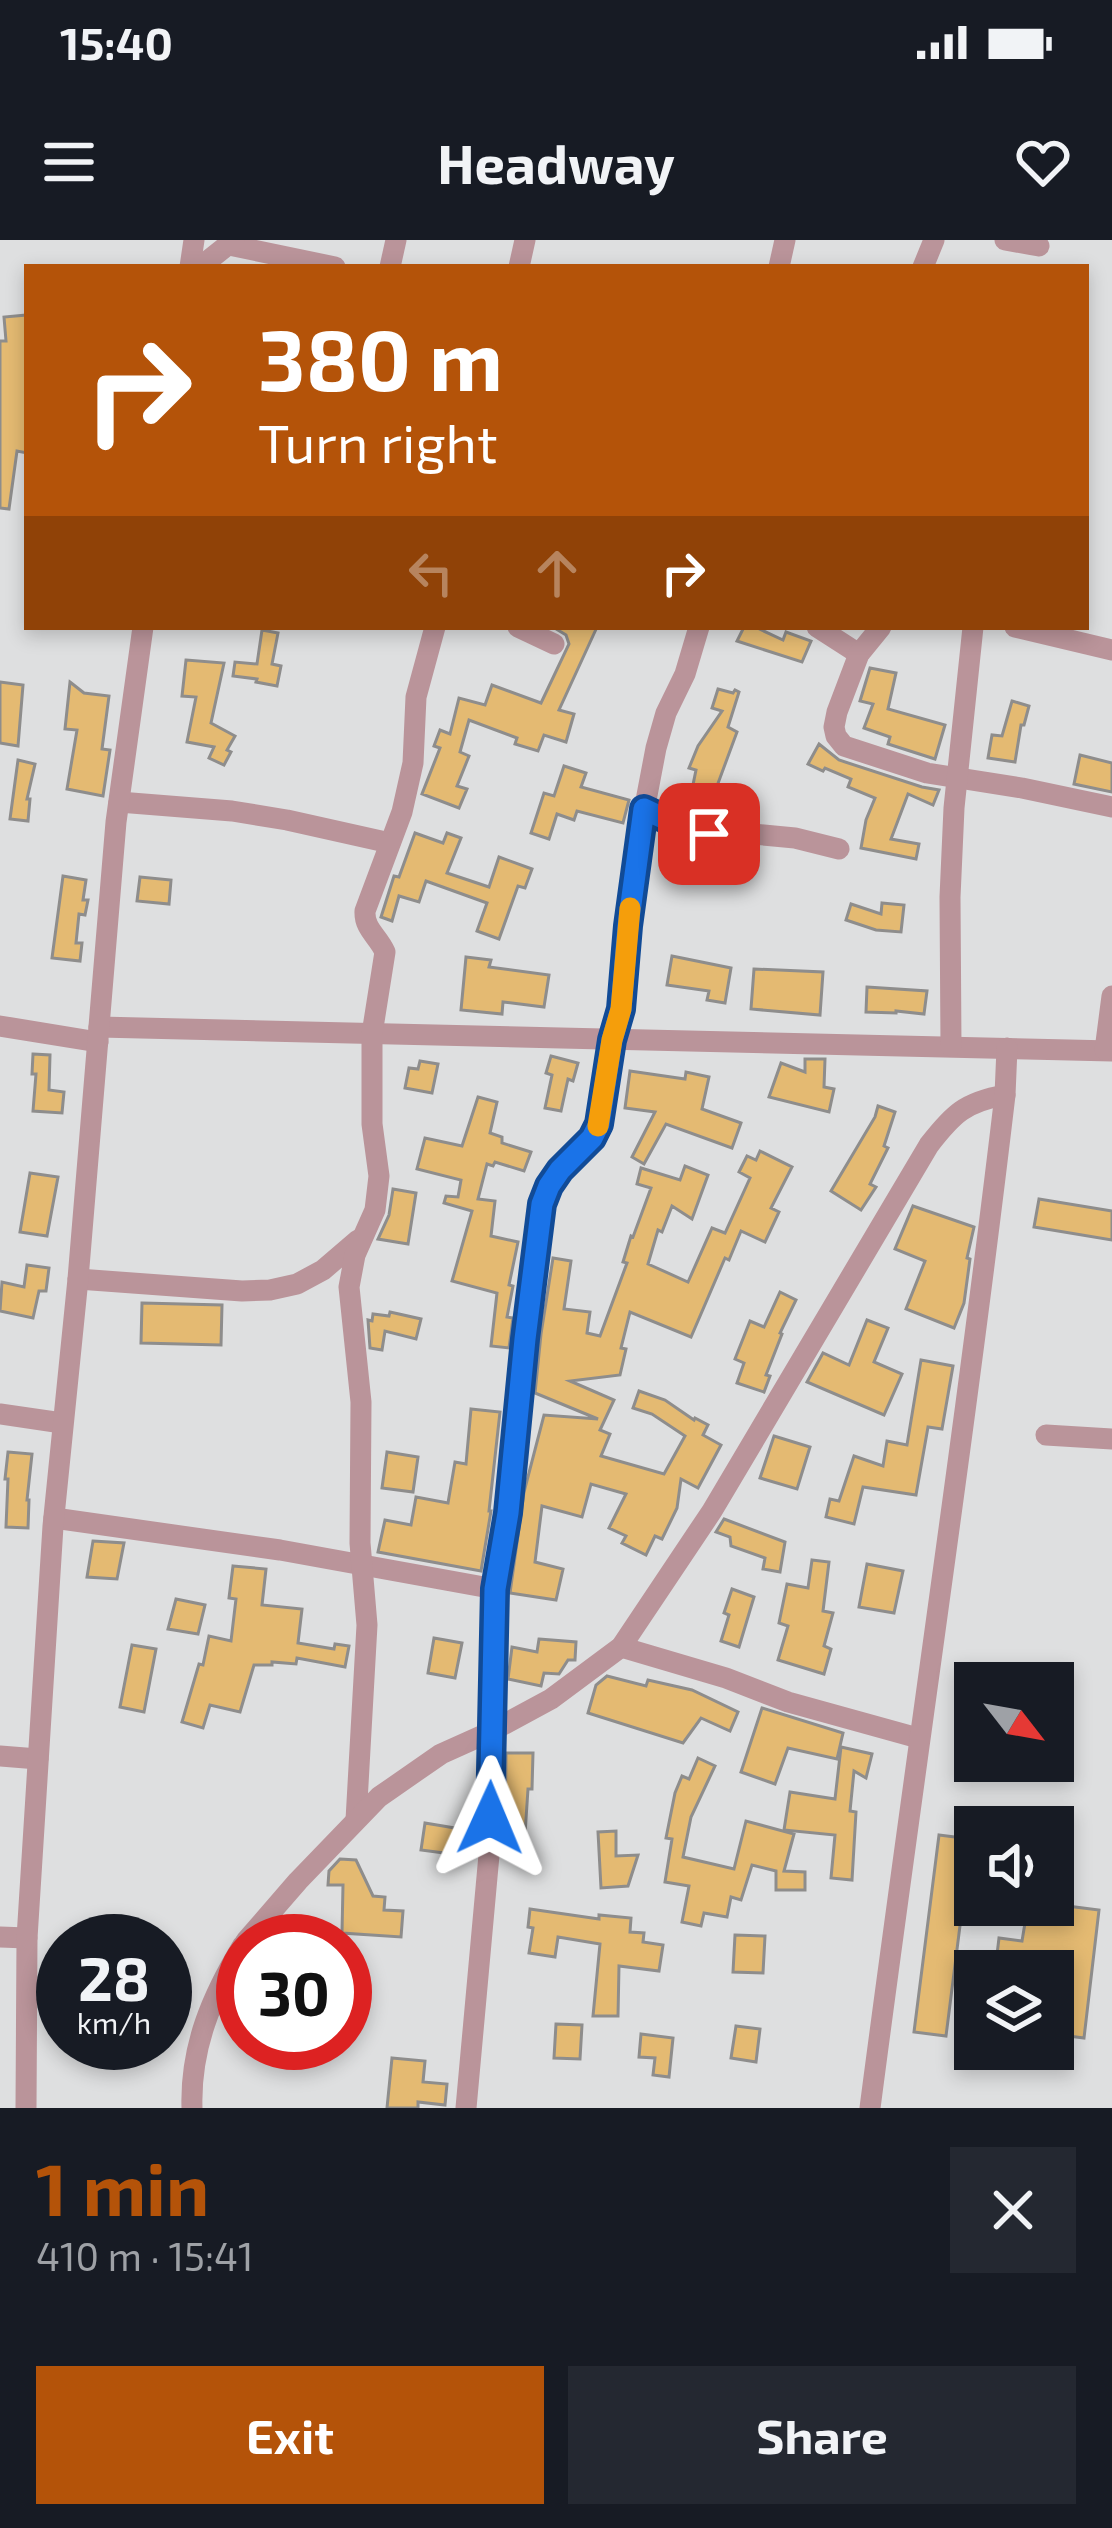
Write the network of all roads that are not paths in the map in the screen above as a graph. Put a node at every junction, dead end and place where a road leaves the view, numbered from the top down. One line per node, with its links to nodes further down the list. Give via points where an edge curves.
1 (1005, 240): 3 (street)
2 (231, 243): 4 (street); 5 (street)
3 (1038, 251)
4 (204, 264)
5 (322, 264)
6 (143, 630): 18 (street)
7 (434, 630): 21 (street)
8 (524, 630): 14 (street)
9 (698, 630): 20 (street, via 666,713)
10 (823, 630): 16 (street)
11 (879, 630): 16 (street)
12 (973, 630): 17 (street)
13 (1028, 630): 15 (street)
14 (554, 644)
15 (1112, 650)
16 (859, 654): 17 (street, via 836,736 844,746)
17 (956, 779): 19 (street); 28 (street)
18 (119, 802): 21 (street, via 232,811); 26 (street)
19 (1112, 807)
20 (644, 809): 22 (street, via 728,838 796,838); 27 (street)
21 (390, 843): 25 (street, via 365,911 385,952)
22 (839, 849)
23 (1112, 996): 30 (street)
24 (0, 1026): 26 (street)
25 (372, 1034): 26 (street); 27 (street); 32 (street, via 379,1176)
26 (99, 1035): 33 (street)
27 (612, 1040): 28 (street); 40 (street, via 599,1124 542,1204)
28 (951, 1046): 29 (street)
29 (1007, 1048): 30 (street); 31 (street)
30 (1108, 1050)
31 (1005, 1095): 41 (street, via 952,1115 929,1145 724,1492); 43 (street)
32 (362, 1236): 33 (street, via 323,1270 270,1290); 39 (street, via 350,1287 361,1402)
33 (78, 1280): 35 (street)
34 (0, 1414): 35 (street)
35 (62, 1424): 38 (street)
36 (1046, 1435): 37 (street)
37 (1112, 1439)
38 (54, 1519): 39 (street); 45 (street)
39 (362, 1566): 40 (street); 46 (street, via 367,1625)
40 (495, 1589): 42 (street)
41 (622, 1647): 42 (street); 43 (street)
42 (490, 1732): 46 (street, via 441,1754); 53 (street, via 489,1855)
43 (918, 1738): 54 (street)
44 (0, 1756): 45 (street)
45 (38, 1759): 49 (street)
46 (356, 1820): 47 (street)
47 (270, 1914)
48 (0, 1937): 49 (street)
49 (27, 1938): 51 (street)
50 (216, 1989): 52 (street, via 195,2059)
51 (26, 2108)
52 (192, 2108)
53 (466, 2108)
54 (869, 2108)

